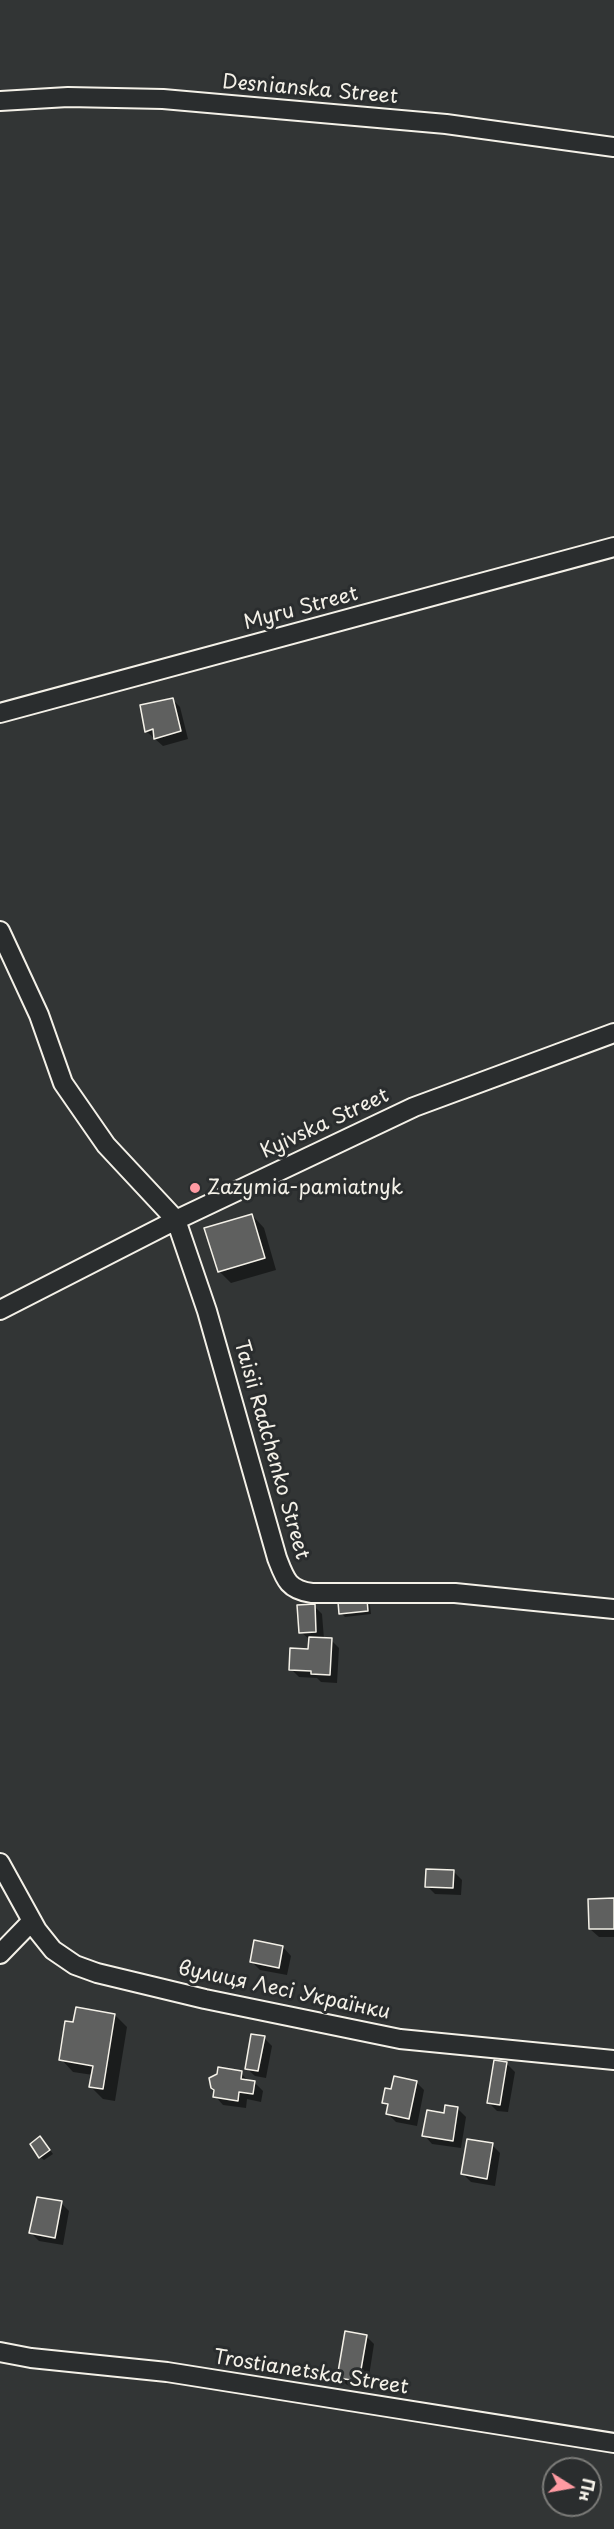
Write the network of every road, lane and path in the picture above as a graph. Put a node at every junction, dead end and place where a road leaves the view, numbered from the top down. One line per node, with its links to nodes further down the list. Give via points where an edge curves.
1 (0, 101): 2 (street, Desnianska Street, via 68,97 163,99 446,124)
2 (614, 147)
3 (614, 547): 4 (street, Myru Street)
4 (0, 713)
5 (0, 931): 7 (street, via 39,1015 63,1083 106,1145)
6 (614, 1033): 7 (street, Kyivska Street, via 414,1107)
7 (176, 1220): 8 (street, Kyivska Street); 9 (street, Taisii Radchenko Street, via 207,1311 277,1558 293,1589 312,1593 455,1593)
8 (0, 1310)
9 (614, 1609)
10 (0, 1863): 11 (street, вулиця Лесі Українки)
11 (32, 1921): 12 (street); 13 (street, вулиця Лесі Українки, via 53,1950 75,1965 205,1999 400,2039)
12 (0, 1954)
13 (614, 2060)
14 (0, 2352): 15 (street, Trostianetska Street, via 167,2372)
15 (614, 2443)

